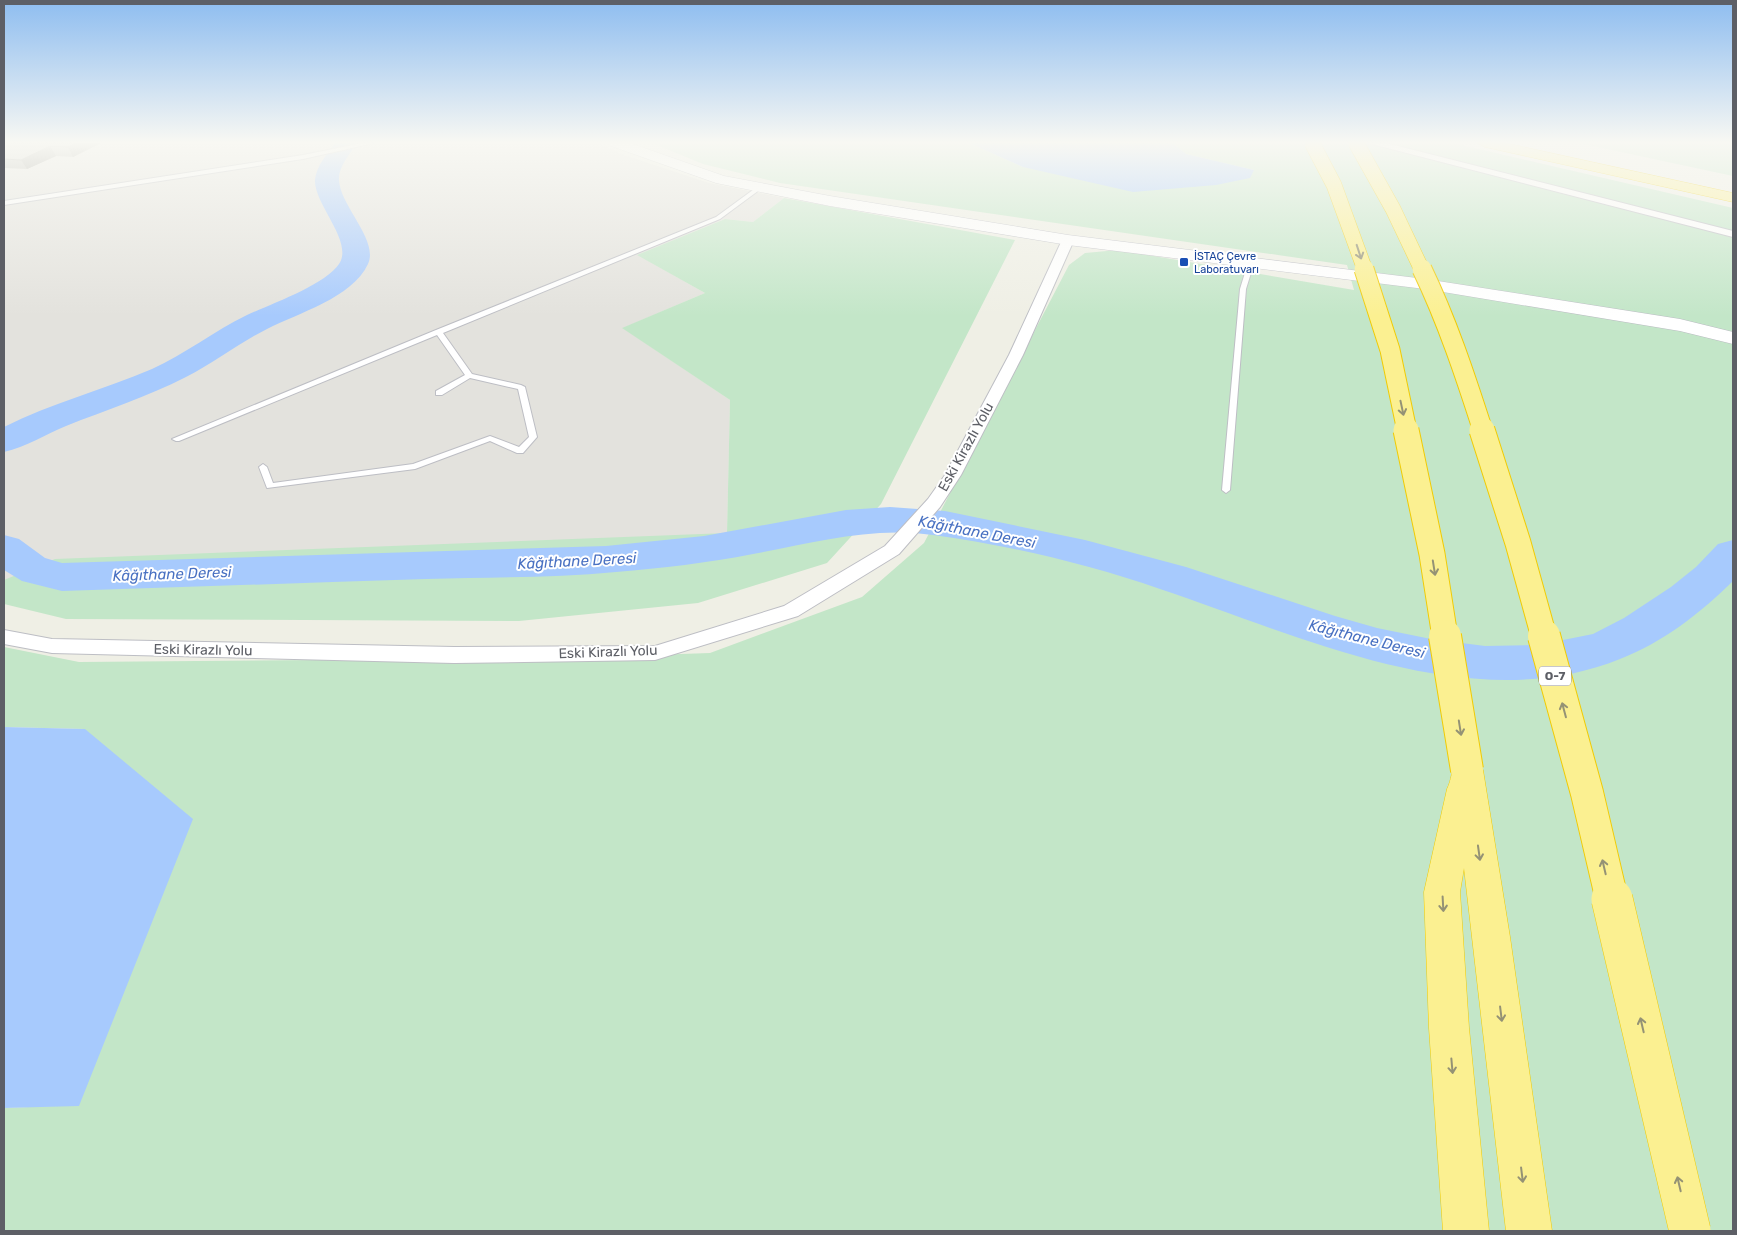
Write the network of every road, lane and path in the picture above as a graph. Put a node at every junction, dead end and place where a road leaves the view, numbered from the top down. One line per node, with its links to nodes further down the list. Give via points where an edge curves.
1 (19, 201): 7 (lane)
2 (742, 201): 11 (lane, via 718,218)
3 (834, 201): 9 (main road)
4 (1340, 201): 19 (highway, one-way to 19, bridge, via 1390,350 1432,554)
5 (1388, 201): 22 (highway, O-7, one-way to 5, bridge, via 1587,793 1518,543 1442,311)
6 (1601, 201): 8 (street)
7 (4, 203)
8 (1733, 234)
9 (1068, 240): 10 (main road); 18 (street, Eski Kirazlı Yolu, via 1016,355 934,503 892,550 791,611 655,653 454,655 71,647)
10 (1251, 263): 12 (main road, via 1435,286 1680,325); 17 (lane, via 1243,290)
11 (438, 331): 13 (lane); 15 (lane)
12 (1733, 338)
13 (469, 376): 14 (lane); 16 (lane, via 521,387 534,437 520,451 490,438 415,466 270,486)
14 (439, 393)
15 (176, 439)
16 (263, 467)
17 (1226, 490)
18 (4, 636)
19 (1467, 770): 20 (highway, one-way to 20, via 1442,892 1449,1028); 21 (highway, one-way to 21, via 1492,937)
20 (1466, 1231)
21 (1529, 1231)
22 (1690, 1231)

